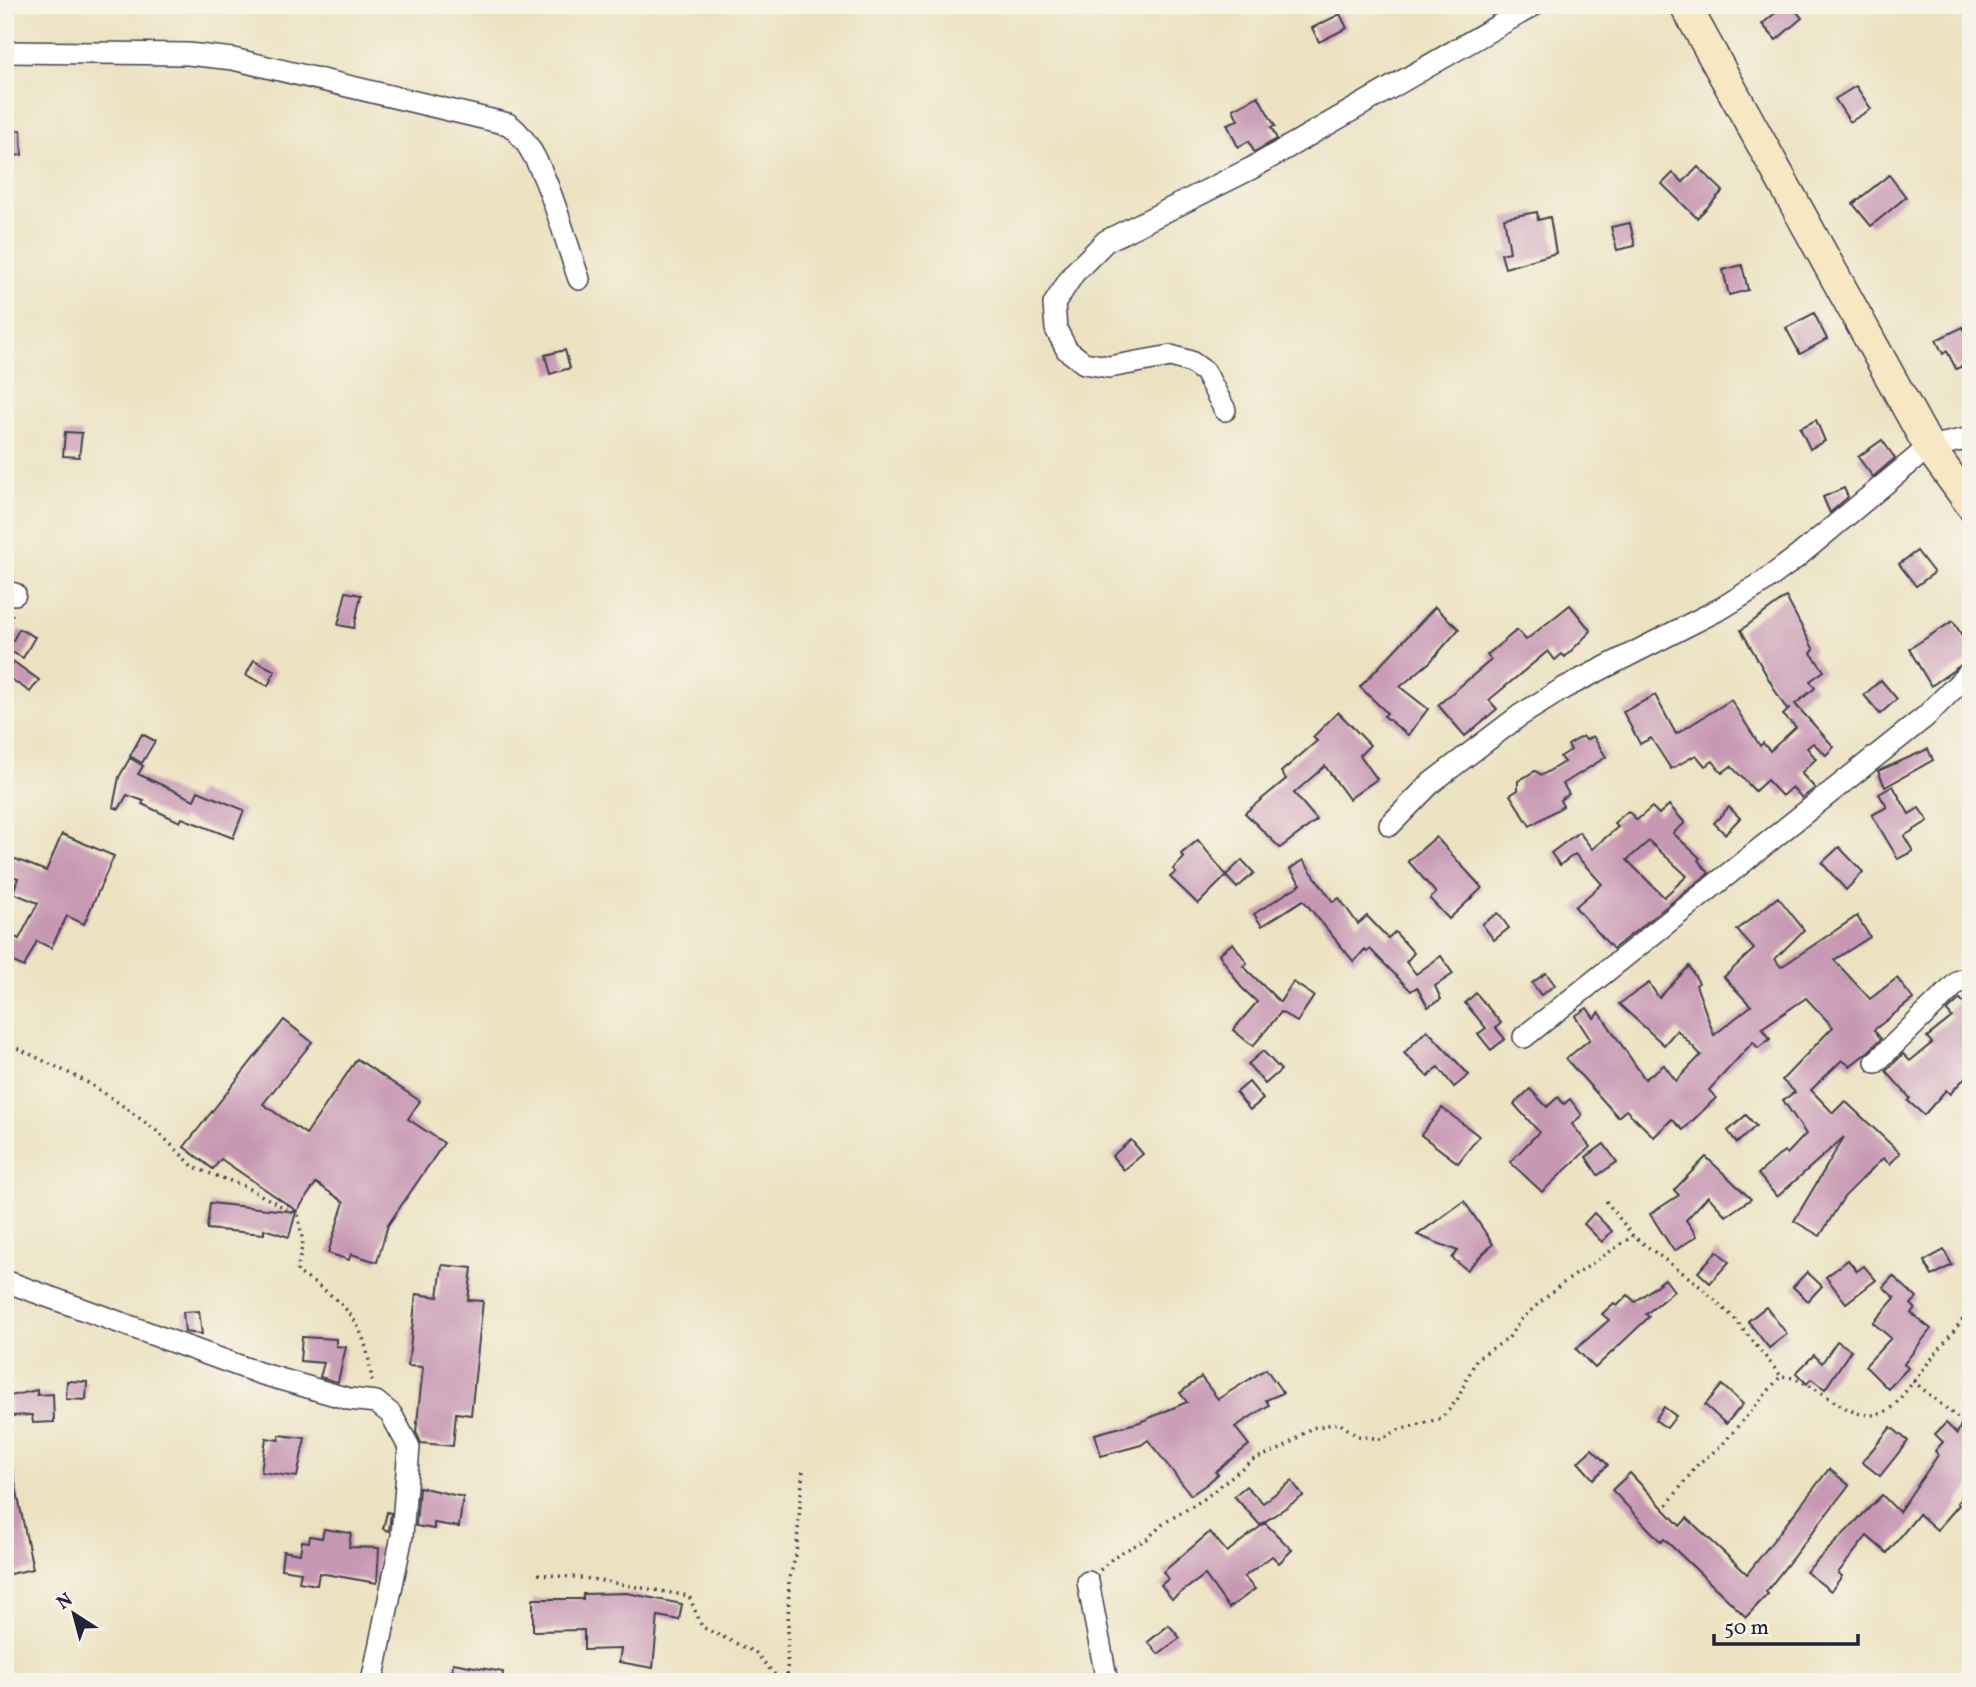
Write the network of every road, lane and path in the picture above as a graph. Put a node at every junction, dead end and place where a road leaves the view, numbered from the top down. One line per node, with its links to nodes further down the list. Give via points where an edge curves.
1 (1534, 5): 5 (street, via 1252,168 1106,240 1074,273 1054,303 1056,329 1067,350 1084,363 1109,367 1171,356 1191,362 1205,372)
2 (1685, 5): 7 (street)
3 (5, 52): 4 (street, via 188,54 233,59 508,124 520,132 537,161)
4 (579, 279)
5 (1226, 411)
6 (1971, 438): 7 (street)
7 (1929, 447): 8 (street); 12 (street, via 1762,583 1519,716 1431,783)
8 (1971, 505)
9 (10, 593): 10 (path)
10 (5, 650)
11 (1971, 671): 14 (street, via 1925,718)
12 (1390, 824)
13 (1971, 978): 16 (street, via 1959,981)
14 (1524, 1037)
15 (5, 1042): 23 (path, via 119,1103 159,1132 195,1168 244,1186 298,1215 303,1242 298,1272 355,1318 369,1355 373,1387)
16 (1876, 1062)
17 (1606, 1201): 18 (path)
18 (1633, 1236): 21 (path, via 1716,1300); 28 (path, via 1559,1286 1520,1320 1508,1339 1477,1358 1457,1400 1442,1418 1382,1439 1357,1436 1339,1423 1311,1428 1283,1448 1252,1460 1147,1539 1115,1556)
19 (5, 1281): 23 (street, via 246,1368)
20 (1971, 1309): 22 (path)
21 (1782, 1376): 22 (path, via 1853,1411 1874,1416 1894,1406); 26 (path, via 1721,1446 1698,1464)
22 (1913, 1381): 24 (path)
23 (341, 1396): 29 (street, via 376,1402 391,1414 409,1447 402,1536)
24 (1971, 1429)
25 (803, 1469): 31 (path, via 796,1555 789,1581)
26 (1667, 1504)
27 (538, 1574): 30 (path, via 591,1578 689,1596 702,1627 756,1653)
28 (1088, 1582): 32 (street)
29 (372, 1682)
30 (781, 1682)
31 (787, 1682)
32 (1107, 1682)

